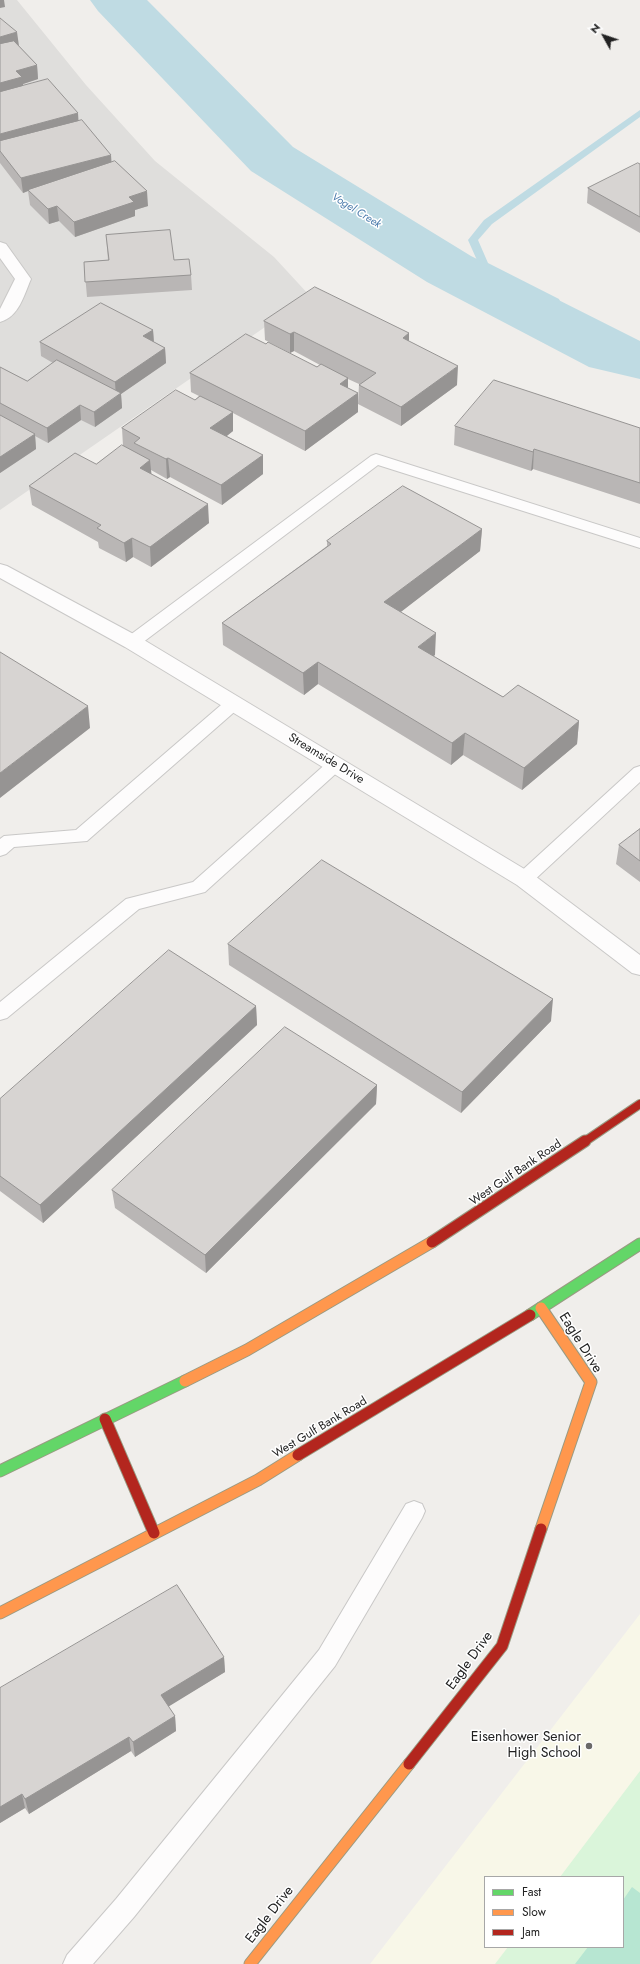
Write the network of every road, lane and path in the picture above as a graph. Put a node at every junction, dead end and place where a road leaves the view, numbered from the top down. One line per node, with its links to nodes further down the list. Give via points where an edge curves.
1 (0, 247): 2 (street, via 23,279 10,310)
2 (0, 317)
3 (640, 543): 5 (lane, via 376,459)
4 (0, 570): 5 (street, Streamside Drive)
5 (132, 642): 6 (street, Streamside Drive)
6 (234, 703): 7 (street, Streamside Drive); 9 (lane, via 81,836 10,841)
7 (335, 765): 10 (street, Streamside Drive); 12 (lane, via 199,887 133,904)
8 (640, 772): 10 (lane)
9 (0, 849)
10 (524, 879): 11 (street, Streamside Drive)
11 (640, 967)
12 (0, 1013)
13 (640, 1104): 16 (main road, West Gulf Bank Road, via 457,1227 247,1350)
14 (640, 1244): 15 (main road, West Gulf Bank Road)
15 (541, 1308): 19 (main road, West Gulf Bank Road, via 258,1480); 22 (main road, Eagle Drive, via 591,1382 502,1646)
16 (105, 1420): 17 (main road, West Gulf Bank Road); 19 (main road)
17 (0, 1471)
18 (414, 1511): 21 (lane, via 327,1658 125,1908)
19 (154, 1533): 20 (main road, West Gulf Bank Road)
20 (0, 1613)
21 (76, 1964)
22 (250, 1964)

